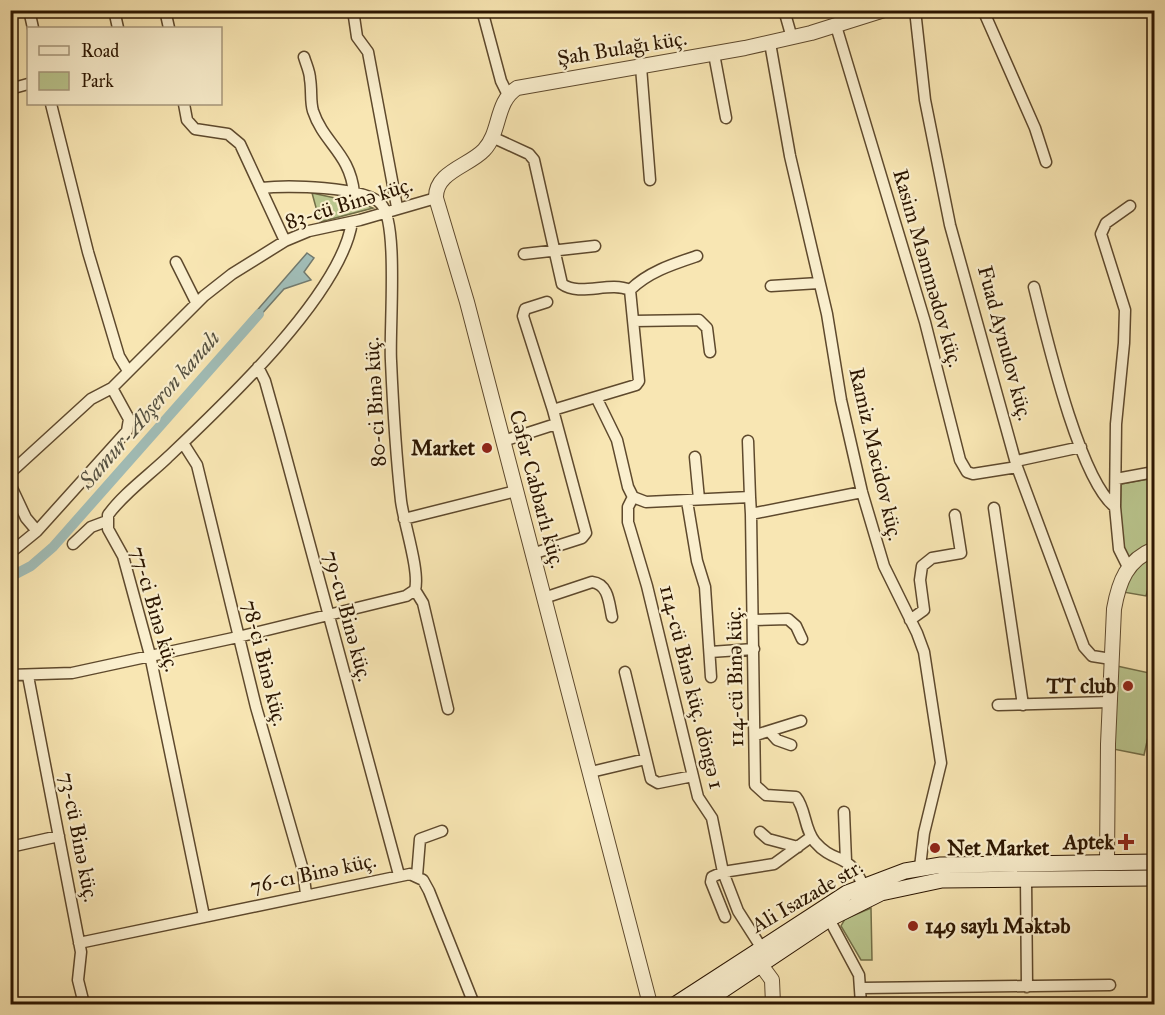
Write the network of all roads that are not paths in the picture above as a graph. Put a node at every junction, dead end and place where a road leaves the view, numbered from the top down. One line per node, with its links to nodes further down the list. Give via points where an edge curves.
1 (29, 10): 11 (street)
2 (114, 10): 12 (street)
3 (165, 10): 13 (street)
4 (353, 10): 32 (street, via 357,37 368,52)
5 (482, 10): 21 (street)
6 (784, 10): 14 (street)
7 (884, 10): 10 (street, Şah Bulağı küç.)
8 (915, 10): 60 (street, Fuad Aynulov küç., via 925,100 943,192)
9 (983, 10): 26 (street)
10 (836, 26): 14 (street, Şah Bulağı küç.); 60 (street, Rasim Məmmədov küç., via 925,322 960,460 967,472 973,474)
11 (33, 27)
12 (118, 27)
13 (169, 27)
14 (792, 38): 15 (street, Şah Bulağı küç.)
15 (770, 43): 16 (street, Şah Bulağı küç.); 41 (street, Ramiz Məcidov küç., via 790,156)
16 (714, 54): 18 (street, Şah Bulağı küç.); 24 (street)
17 (304, 57): 29 (street, via 312,109 347,163)
18 (641, 67): 21 (street, Şah Bulağı küç., via 517,88); 27 (street)
19 (27, 84): 20 (street)
20 (10, 89)
21 (508, 95): 25 (street)
22 (51, 105): 50 (street, via 88,252 119,356)
23 (184, 105): 28 (street, via 187,120 195,129 235,138)
24 (726, 118)
25 (492, 137): 30 (street, via 478,156 440,181); 37 (street, via 534,160)
26 (1046, 162)
27 (650, 180)
28 (262, 188): 29 (street, via 295,185); 35 (street)
29 (354, 193): 33 (street, via 378,201)
30 (436, 198): 32 (street, 83-cü Binə küç.); 55 (street, Cəfər Cabbarlı küç.)
31 (1130, 206): 63 (street, via 1106,223 1101,234 1125,310)
32 (397, 207): 33 (street, 83-cü Binə küç.)
33 (386, 211): 34 (street, 83-cü Binə küç.); 75 (street, 80-ci Binə küç., via 391,240 391,359)
34 (352, 222): 35 (street, 83-cü Binə küç., via 309,231); 49 (street, via 324,285)
35 (285, 241): 46 (street, 83-cü Binə küç., via 232,274)
36 (595, 246): 37 (street)
37 (555, 252): 38 (street); 44 (street, via 562,284 570,289 615,286)
38 (524, 254)
39 (697, 256): 44 (street, via 670,265)
40 (176, 262): 46 (street)
41 (819, 283): 42 (street); 66 (street, Ramiz Məcidov küç.)
42 (771, 285)
43 (1034, 287): 58 (street)
44 (630, 290): 47 (street)
45 (548, 302): 53 (street, via 525,309 523,316)
46 (196, 303): 50 (street, 83-cü Binə küç.)
47 (634, 321): 48 (street, via 699,320 707,328); 52 (street, via 639,381)
48 (710, 351)
49 (258, 367): 57 (street); 85 (street, 79-cu Binə küç., via 279,431)
50 (128, 370): 51 (street, 83-cü Binə küç.)
51 (112, 388): 62 (street, 83-cü Binə küç., via 91,399); 77 (street, via 129,419 127,431)
52 (596, 397): 53 (street); 67 (street, via 615,435)
53 (553, 410): 54 (street)
54 (556, 424): 55 (street); 81 (street, via 586,533 582,538)
55 (503, 441): 65 (street, Cəfər Cabbarlı küç.)
56 (748, 441): 68 (street, 114-cü Binə küç.)
57 (183, 442): 76 (street, via 111,511); 89 (street, 78-ci Binə küç., via 197,465)
58 (1081, 447): 60 (street); 71 (street, via 1097,486)
59 (695, 457): 69 (street)
60 (1017, 464): 94 (street, Fuad Aynulov küç., via 1084,647 1092,656)
61 (1155, 472): 63 (street)
62 (10, 473)
63 (1116, 479): 71 (street)
64 (10, 484): 77 (street, via 26,518)
65 (516, 491): 75 (street); 81 (street, Cəfər Cabbarlı küç.)
66 (862, 492): 73 (street); 88 (street, Ramiz Məcidov küç., via 884,566)
67 (633, 497): 70 (street, via 646,502); 109 (street, 114-cü Binə küç. döngə 1, via 628,522)
68 (750, 497): 69 (street); 73 (street, 114-cü Binə küç.)
69 (699, 499): 70 (street)
70 (687, 501): 92 (street, via 705,587)
71 (1115, 507): 82 (street, via 1119,549)
72 (994, 508): 101 (street)
73 (751, 514): 87 (street, 114-cü Binə küç.)
74 (956, 515): 88 (street, via 961,553 932,558 922,566 924,610)
75 (404, 519): 83 (street, 80-ci Binə küç.)
76 (107, 521): 78 (street, via 91,527); 93 (street, 77-ci Binə küç., via 123,556)
77 (37, 531): 80 (street)
78 (73, 544)
79 (1155, 549): 82 (street)
80 (10, 553)
81 (532, 554): 84 (street, Cəfər Cabbarlı küç.)
82 (1128, 567): 94 (street, via 1117,592)
83 (415, 590): 85 (street, via 406,596); 102 (street, 80-ci Binə küç., via 423,603)
84 (544, 598): 86 (street, via 598,583 604,588); 108 (street, Cəfər Cabbarlı küç.)
85 (327, 615): 89 (street); 122 (street, 79-cu Binə küç.)
86 (612, 617)
87 (753, 620): 90 (street, via 788,619); 91 (street, 114-cü Binə küç.)
88 (910, 620): 120 (street, Ramiz Məcidov küç., via 924,652 941,763)
89 (238, 637): 93 (street); 128 (street, 78-ci Binə küç., via 303,870)
90 (802, 639)
91 (754, 649): 92 (street); 105 (street, 114-cü Binə küç.)
92 (710, 652): 98 (street)
93 (150, 656): 97 (street, via 72,673); 129 (street, 77-ci Binə küç.)
94 (1111, 659): 99 (street)
95 (625, 672): 107 (street)
96 (10, 675): 97 (street)
97 (28, 676): 113 (street, 73-cü Binə küç.)
98 (711, 677)
99 (1110, 702): 101 (street); 118 (street)
100 (998, 705): 101 (street)
101 (1023, 705)
102 (448, 709)
103 (801, 721): 104 (street)
104 (770, 732): 105 (street); 106 (street, via 777,740)
105 (756, 735): 114 (street, 114-cü Binə küç., via 757,789 766,795 796,797)
106 (791, 745)
107 (646, 759): 108 (street); 109 (street, via 654,783)
108 (591, 772): 140 (street, Cəfər Cabbarlı küç.)
109 (693, 776): 121 (street, 114-cü Binə küç. döngə 1, via 698,797 712,818)
110 (844, 812): 117 (street)
111 (442, 831): 123 (street, via 420,839)
112 (760, 832): 116 (street, via 768,839)
113 (59, 836): 115 (street); 132 (street, 73-cü Binə küç.)
114 (811, 837): 116 (street); 117 (street, via 824,850)
115 (10, 847)
116 (798, 847): 121 (street, via 767,867)
117 (846, 861): 127 (street, via 854,866)
118 (1107, 862): 119 (main road, Ali Isazade str.); 120 (main road, Ali Isazade str.); 126 (main road)
119 (1155, 862)
120 (920, 867): 127 (main road, Ali Isazade str.)
121 (723, 872): 130 (street, via 711,882); 133 (street, 114-cü Binə küç. döngə 1, via 738,911)
122 (399, 874): 123 (street, 76-cı Binə küç.); 128 (street, 76-cı Binə küç.)
123 (417, 876): 139 (street, via 429,891)
124 (1026, 878): 126 (main road, Ali Isazade str.); 131 (main road, Ali Isazade str., via 921,883 868,898); 136 (street)
125 (1155, 878): 126 (main road, Ali Isazade str.)
126 (1107, 879)
127 (863, 885): 133 (main road, Ali Isazade str.)
128 (306, 894): 129 (street, 76-cı Binə küç.)
129 (204, 916): 132 (street, 76-cı Binə küç.)
130 (725, 917)
131 (829, 919): 134 (main road, Ali Isazade str.); 137 (street, via 853,961)
132 (79, 943): 138 (street, 73-cü Binə küç., via 82,959 78,980)
133 (761, 947): 141 (main road, Ali Isazade str.)
134 (761, 965): 142 (main road, Ali Isazade str.); 143 (street, via 772,980)
135 (1110, 985): 136 (street)
136 (1027, 987): 137 (street)
137 (862, 988): 144 (street)
138 (84, 1005)
139 (474, 1005)
140 (650, 1005)
141 (676, 1005)
142 (702, 1005)
143 (773, 1005)
144 (861, 1005)

